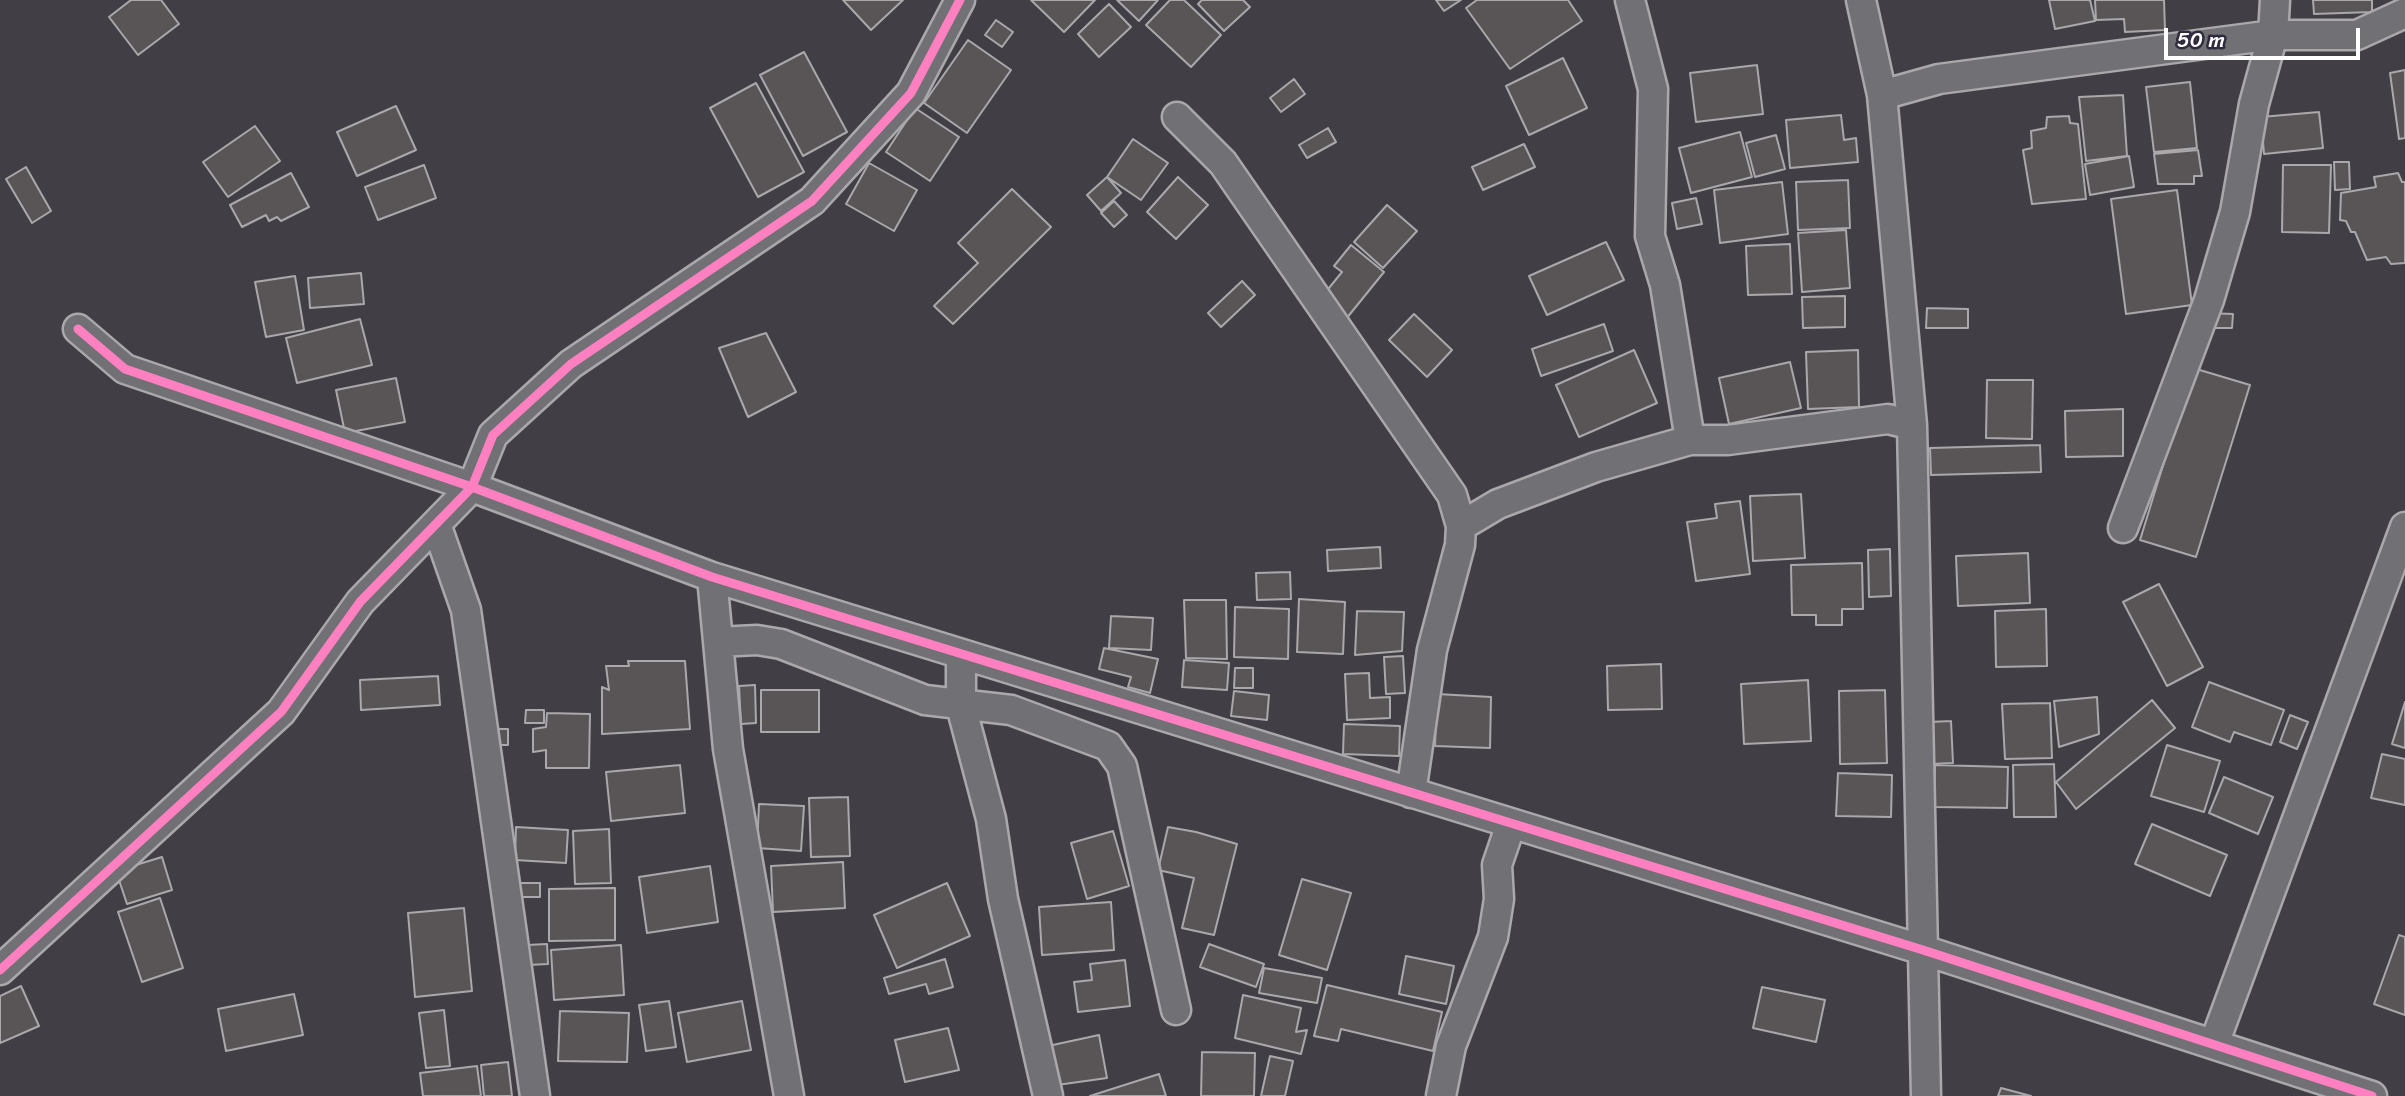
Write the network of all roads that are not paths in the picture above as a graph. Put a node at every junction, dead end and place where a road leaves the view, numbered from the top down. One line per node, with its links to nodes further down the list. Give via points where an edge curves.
1 (960, 0): 12 (street, via 911,93 812,201 571,364 493,435)
2 (1630, 0): 11 (street, via 1654,89 1650,236 1665,285)
3 (1861, 0): 7 (street)
4 (2274, 0): 6 (street)
5 (2405, 13): 6 (street, via 2357,35)
6 (2273, 35): 7 (street, via 1939,79); 16 (street, via 2254,104 2235,212 2213,288)
7 (1882, 95): 10 (street)
8 (1177, 117): 14 (street, via 1223,163 1452,495)
9 (78, 329): 12 (street, via 125,369)
10 (1912, 425): 11 (street, via 1888,419 1728,440); 23 (street)
11 (1690, 440): 14 (street, via 1584,471 1498,504)
12 (472, 487): 13 (street); 17 (street)
13 (436, 524): 24 (street, via 360,602 281,712); 27 (street, via 466,610)
14 (1461, 526): 21 (street, via 1433,650)
15 (2405, 527): 26 (street)
16 (2123, 528)
17 (712, 577): 18 (street); 19 (street)
18 (718, 642): 20 (street, via 781,644 925,700); 28 (street, via 728,749)
19 (961, 654): 20 (street); 21 (street)
20 (961, 706): 25 (street, via 1011,709 1108,746 1122,766); 29 (street, via 991,819 1003,900)
21 (1411, 793): 22 (street)
22 (1511, 824): 23 (street); 30 (street, via 1497,865 1499,899 1493,937 1451,1046)
23 (1923, 950): 26 (street); 31 (street)
24 (0, 970)
25 (1176, 1010)
26 (2214, 1044): 32 (street)
27 (535, 1096)
28 (789, 1096)
29 (1048, 1096)
30 (1441, 1096)
31 (1926, 1096)
32 (2372, 1096)

